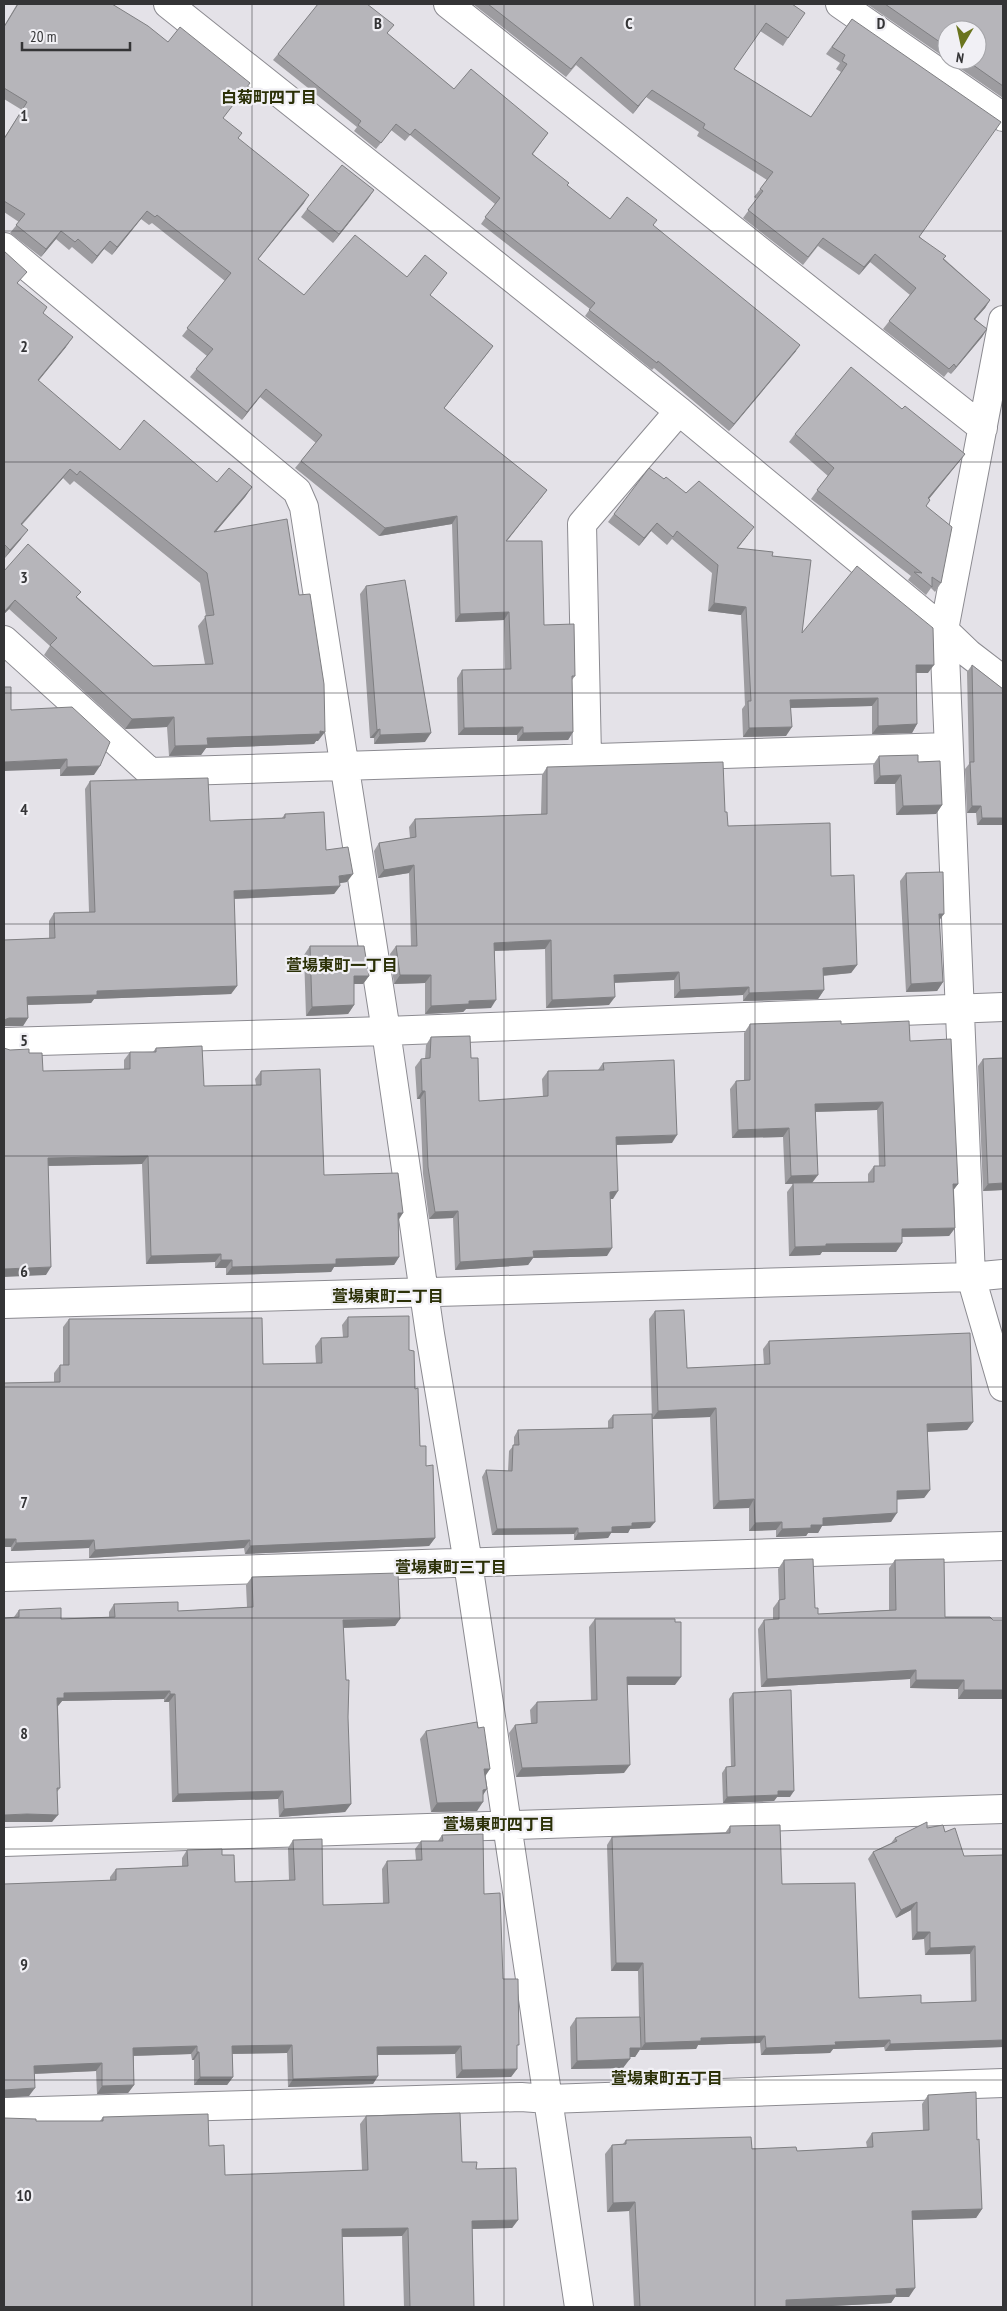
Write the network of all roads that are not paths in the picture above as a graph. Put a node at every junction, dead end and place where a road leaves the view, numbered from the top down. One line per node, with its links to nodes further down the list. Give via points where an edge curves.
1 (168, 4): 7 (street)
2 (448, 4): 8 (street)
3 (840, 4): 4 (street)
4 (1003, 117)
5 (4, 246): 14 (street, via 297,491 304,506)
6 (1003, 320): 8 (street)
7 (679, 411): 9 (street); 13 (street, via 582,524)
8 (983, 428): 9 (street)
9 (944, 630): 11 (street); 12 (street)
10 (4, 640): 14 (street, via 150,772)
11 (1003, 680)
12 (948, 747): 13 (street); 16 (street)
13 (587, 757): 14 (street)
14 (343, 765): 17 (street)
15 (1003, 1007): 16 (street)
16 (960, 1009): 17 (street); 20 (street)
17 (386, 1031): 18 (street); 21 (street)
18 (4, 1042)
19 (1003, 1274): 20 (street)
20 (971, 1277): 21 (street); 23 (street)
21 (424, 1292): 22 (street); 25 (street)
22 (4, 1304)
23 (1003, 1387)
24 (1003, 1546): 25 (street)
25 (468, 1564): 26 (street); 28 (street)
26 (4, 1577)
27 (1003, 1809): 28 (street)
28 (507, 1825): 29 (street); 31 (street)
29 (4, 1842)
30 (1003, 2083): 31 (street)
31 (548, 2099): 32 (street, via 521,2097); 33 (street)
32 (4, 2112)
33 (579, 2307)

